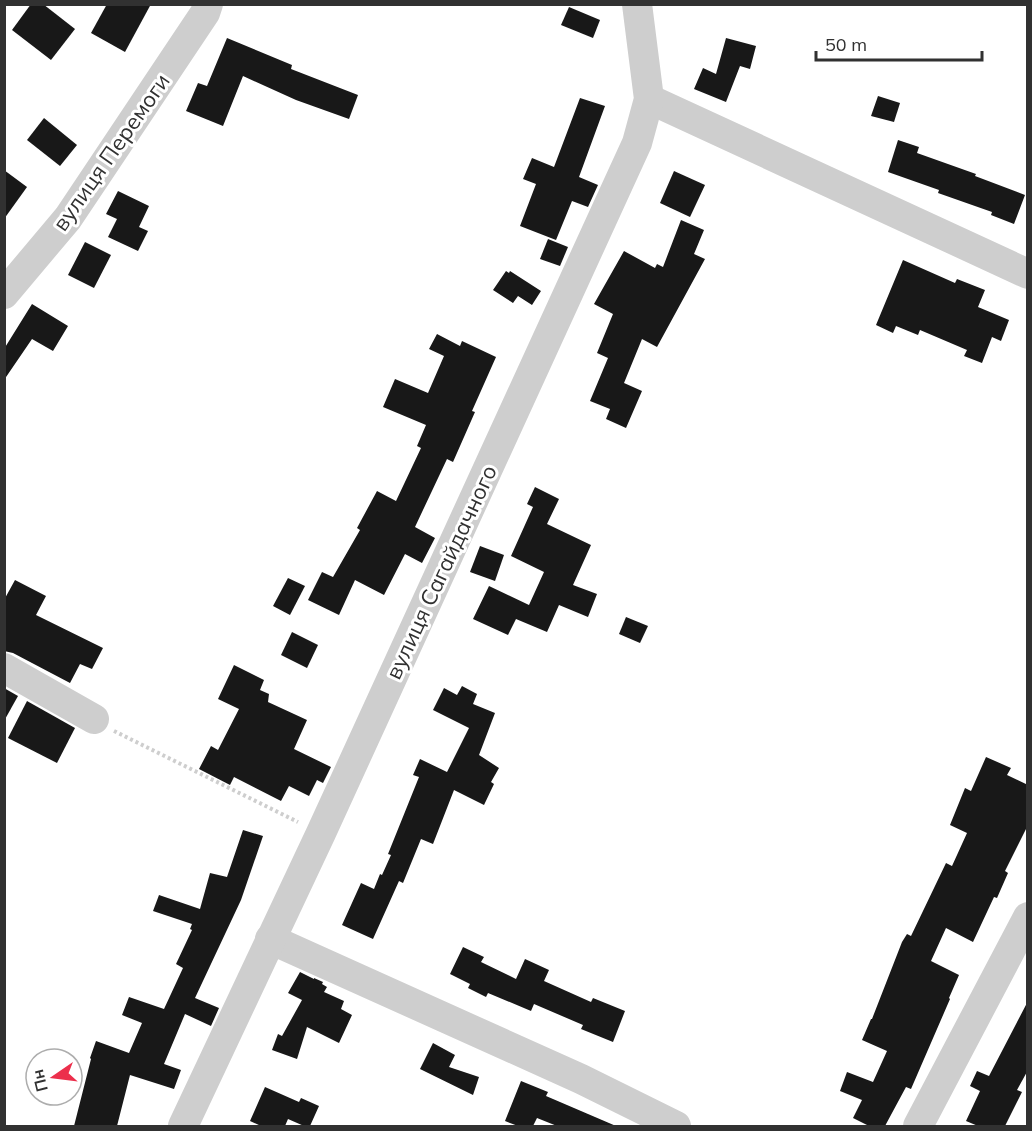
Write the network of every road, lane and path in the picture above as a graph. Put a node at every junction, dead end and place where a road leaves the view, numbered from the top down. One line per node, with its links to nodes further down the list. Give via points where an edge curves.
1 (208, 4): 5 (street, вулиця Перемоги, via 68,218)
2 (637, 4): 3 (street, вулиця Сагайдачного)
3 (649, 99): 4 (street); 8 (street, вулиця Сагайдачного, via 637,143)
4 (1028, 274)
5 (4, 294)
6 (4, 668): 7 (street)
7 (94, 719): 8 (path)
8 (321, 832): 10 (street, вулиця Сагайдачного)
9 (1028, 917): 13 (street)
10 (270, 939): 11 (street, вулиця Сагайдачного); 12 (street)
11 (183, 1126)
12 (676, 1126)
13 (918, 1126)

